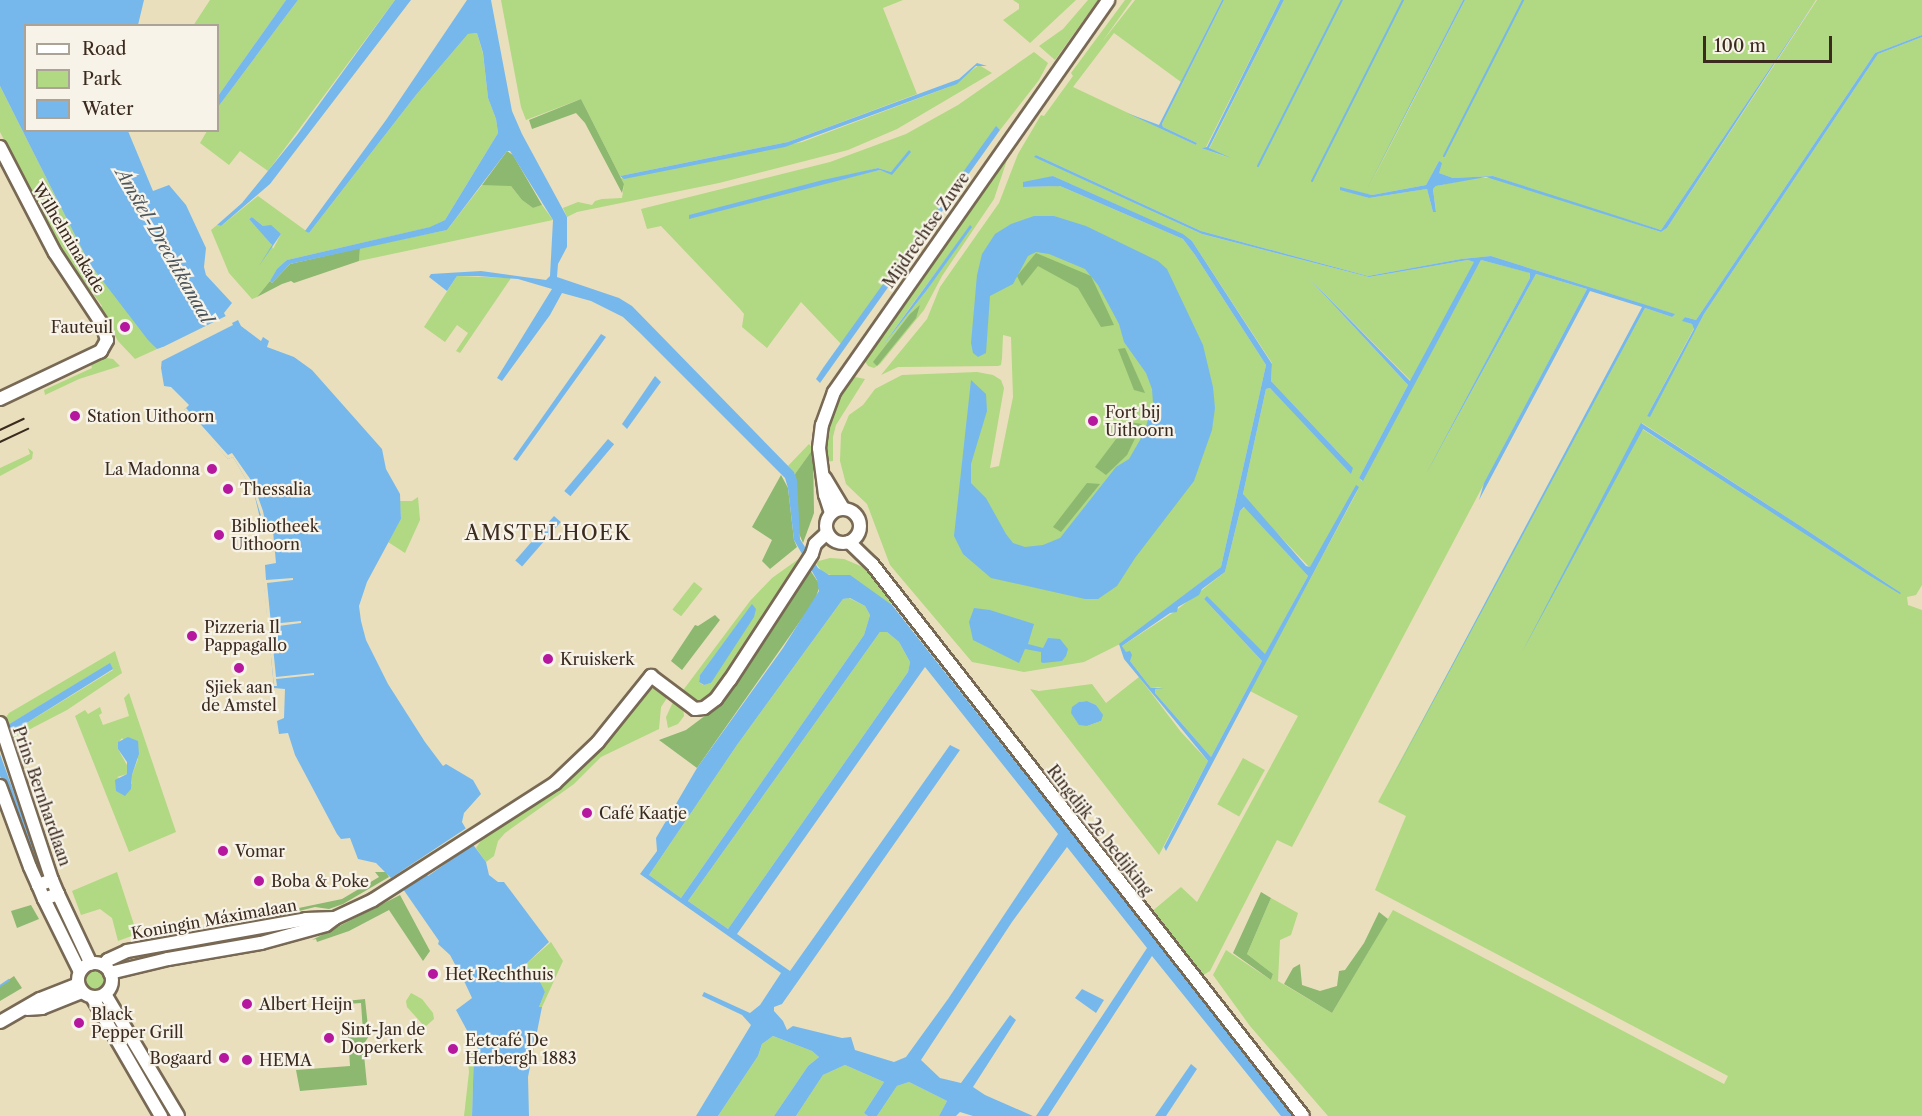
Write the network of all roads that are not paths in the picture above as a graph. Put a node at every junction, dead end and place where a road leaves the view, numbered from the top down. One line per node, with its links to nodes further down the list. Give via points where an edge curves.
1 (1105, 0): 4 (street, Mijdrechtse Zuwe, via 834,392 820,436 820,456)
2 (0, 147): 3 (street, Wilhelminakade, via 55,253 102,324 106,346)
3 (0, 399)
4 (837, 511): 5 (street, via 826,522); 6 (street, via 849,509 859,517 861,524)
5 (831, 537): 6 (street); 13 (street, Koningin Máximalaan, via 804,565 711,704 695,709 651,676 618,719 551,786 399,884 326,925 294,935)
6 (853, 539): 19 (street, Ringdijk 2e bedijking)
7 (0, 723): 9 (street, Prins Bernhardlaan)
8 (0, 786): 10 (street)
9 (52, 880): 10 (street); 11 (street, Prins Bernhardlaan)
10 (38, 885): 12 (street)
11 (58, 894): 12 (street); 13 (street, Prins Bernhardlaan)
12 (44, 899): 14 (street)
13 (101, 968): 14 (street); 15 (street, via 112,982)
14 (83, 986): 15 (street); 16 (street, via 42,1008 26,1009); 17 (street)
15 (105, 994): 18 (street)
16 (0, 1022)
17 (161, 1116)
18 (178, 1116)
19 (1303, 1116)

